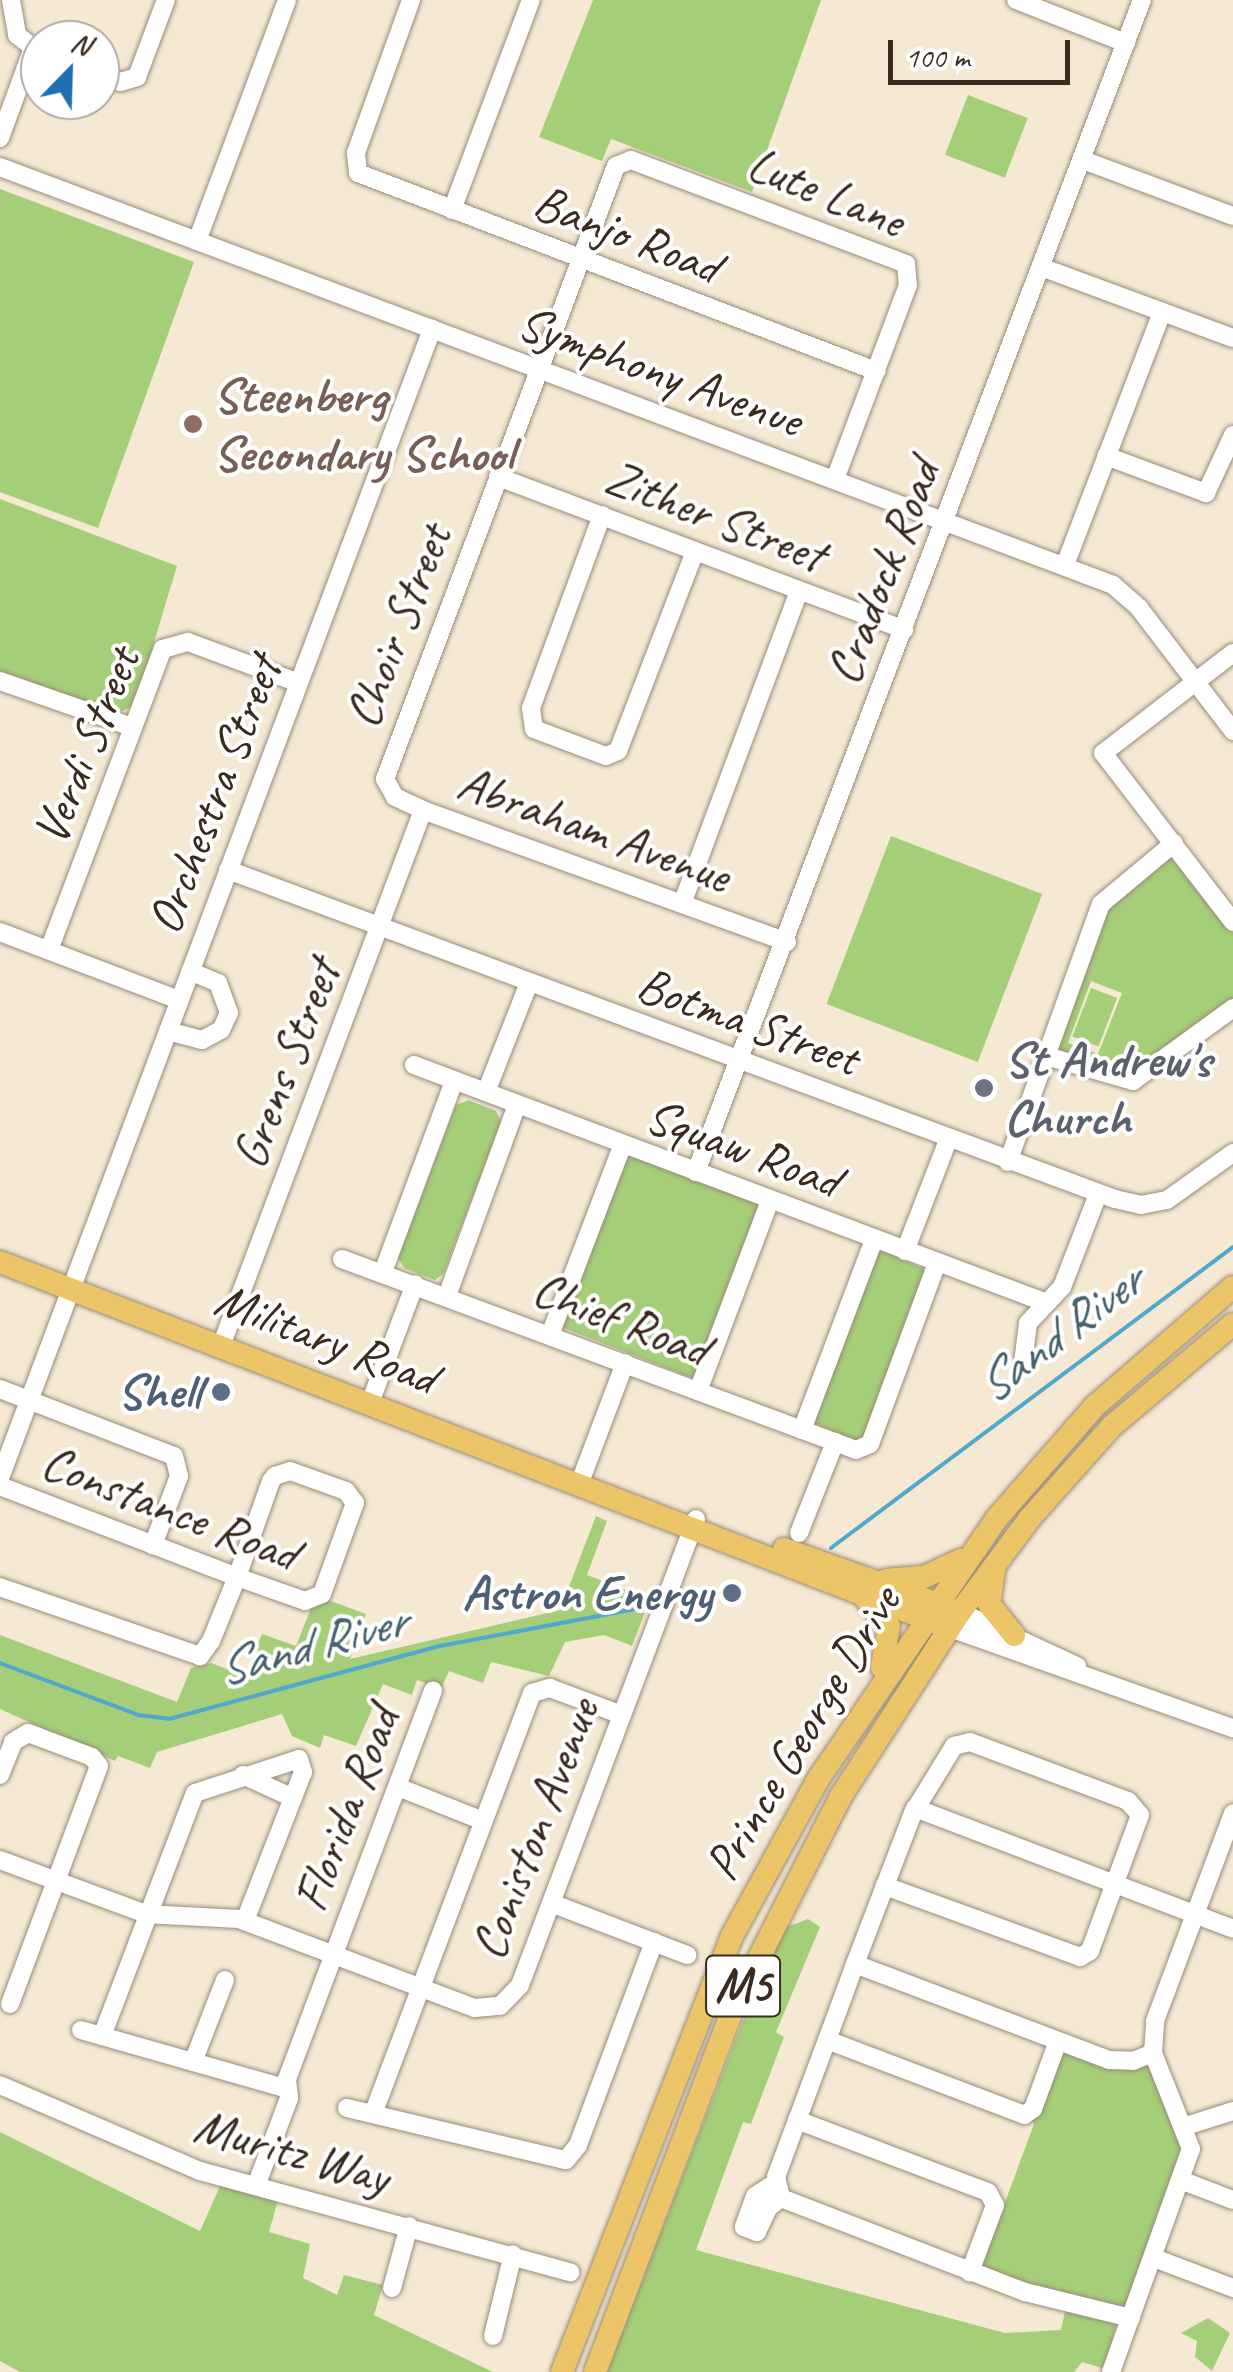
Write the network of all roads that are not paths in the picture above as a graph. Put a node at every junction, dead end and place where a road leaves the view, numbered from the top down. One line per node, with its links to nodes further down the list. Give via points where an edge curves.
1 (11, 0): 8 (street, via 12,24)
2 (166, 0): 10 (street, via 136,77)
3 (287, 0): 18 (street)
4 (411, 0): 16 (street, Banjo Road, via 354,167 364,178)
5 (531, 0): 16 (street)
6 (1016, 0): 9 (street)
7 (1142, 0): 9 (street, Cradock Road)
8 (20, 33)
9 (1126, 43): 13 (street, Cradock Road)
10 (120, 82)
11 (20, 90): 12 (street)
12 (0, 138)
13 (1082, 160): 17 (street); 20 (street, Cradock Road)
14 (616, 166): 19 (street, Choir Street); 25 (street, Lute Lane, via 630,160 906,264 908,285)
15 (0, 167): 18 (street, Symphony Avenue)
16 (452, 210): 19 (street, Banjo Road)
17 (1233, 216)
18 (197, 241): 22 (street, Symphony Avenue)
19 (580, 260): 24 (street, Choir Street); 25 (street, Banjo Road)
20 (1041, 267): 21 (street); 31 (street, Cradock Road)
21 (1162, 312): 23 (street); 27 (street)
22 (432, 328): 24 (street, Symphony Avenue); 39 (street, Orchestra Street)
23 (1233, 338)
24 (539, 368): 28 (street, Choir Street); 29 (street, Symphony Avenue)
25 (876, 371): 29 (street, Lute Lane)
26 (1233, 435): 27 (street, via 1206,492)
27 (1106, 456): 33 (street)
28 (498, 476): 30 (street, Zither Street); 42 (street, Choir Street)
29 (835, 479): 31 (street, Symphony Avenue)
30 (602, 515): 32 (street, Zither Street); 32 (street, via 531,708 534,730 606,756 618,751)
31 (946, 521): 33 (street, Symphony Avenue); 35 (street, Cradock Road)
32 (696, 551): 34 (street, Zither Street)
33 (1065, 565): 38 (street, Symphony Avenue, via 1122,591)
34 (799, 591): 35 (street, Zither Street); 46 (street)
35 (904, 630): 50 (street, Cradock Road)
36 (1233, 654): 38 (street)
37 (0, 681): 40 (street)
38 (1195, 681): 41 (street, Symphony Avenue); 44 (street, via 1103,753)
39 (299, 683): 40 (street, Verdi Street, via 188,642 170,642); 45 (street, Orchestra Street)
40 (132, 727): 51 (street, Verdi Street)
41 (1233, 731)
42 (385, 779): 43 (street, Abraham Avenue, via 395,797)
43 (423, 810): 46 (street, Abraham Avenue); 48 (street, Grens Street)
44 (1174, 843): 47 (street); 57 (street, via 1101,904)
45 (228, 870): 48 (street, Botma Street); 52 (street, Orchestra Street)
46 (682, 904): 50 (street, Abraham Avenue)
47 (1233, 922)
48 (380, 927): 53 (street, Botma Street); 83 (street, Grens Street)
49 (0, 932): 51 (street)
50 (786, 942): 58 (street, Cradock Road)
51 (49, 950): 54 (street)
52 (190, 971): 54 (street, Orchestra Street); 56 (street, via 218,984 228,1013 221,1030 202,1040)
53 (528, 983): 58 (street, Botma Street); 61 (street)
54 (178, 1000): 56 (street, Orchestra Street)
55 (1233, 1008): 57 (street, via 1133,1081)
56 (168, 1031): 78 (street, Orchestra Street)
57 (1046, 1056): 66 (street)
58 (738, 1059): 63 (street, Botma Street); 67 (street, Cradock Road)
59 (414, 1065): 60 (street, Squaw Road)
60 (454, 1081): 61 (street, Squaw Road); 75 (street)
61 (486, 1092): 62 (street, Squaw Road)
62 (517, 1104): 64 (street, Squaw Road); 79 (street)
63 (948, 1140): 66 (street, Botma Street); 71 (street)
64 (622, 1146): 67 (street, Squaw Road); 82 (street)
65 (1233, 1153): 68 (street, Botma Street, via 1167,1200 1142,1205)
66 (1008, 1162): 68 (street, Botma Street)
67 (696, 1172): 69 (street, Squaw Road)
68 (1098, 1194): 80 (street, via 1066,1278)
69 (770, 1200): 70 (street, Squaw Road); 87 (street)
70 (874, 1239): 71 (street, Squaw Road); 90 (street)
71 (905, 1251): 74 (street, Squaw Road)
72 (342, 1259): 75 (street, Chief Road)
73 (0, 1262): 78 (main road, Military Road)
74 (937, 1263): 80 (street, Squaw Road); 91 (street, Chief Road, via 870,1444 856,1450)
75 (383, 1272): 76 (street, Chief Road)
76 (415, 1284): 79 (street, Chief Road); 89 (street)
77 (1233, 1287): 99 (main road, Prince George Drive / M5, via 1096,1406)
78 (71, 1289): 83 (main road, Military Road); 88 (street)
79 (447, 1296): 82 (street, Chief Road)
80 (1047, 1304): 85 (street, via 1028,1323)
81 (1233, 1324): 98 (main road, Prince George Drive / M5, via 1112,1426)
82 (550, 1335): 84 (street, Chief Road)
83 (221, 1346): 89 (main road, Military Road)
84 (625, 1363): 87 (street, Chief Road); 93 (street)
85 (1023, 1363)
86 (0, 1389): 88 (street)
87 (698, 1391): 90 (street, Chief Road)
88 (30, 1400): 92 (street); 97 (street, via 174,1456 178,1476)
89 (370, 1402): 93 (main road, Military Road)
90 (802, 1430): 91 (street, Chief Road)
91 (834, 1442): 96 (street)
92 (0, 1478)
93 (580, 1482): 95 (main road, Military Road)
94 (0, 1486): 97 (street, Constance Road)
95 (694, 1523): 101 (main road, Military Road); 108 (street, Coniston Avenue)
96 (798, 1533)
97 (153, 1545): 100 (street, Constance Road)
98 (1002, 1553): 104 (main road, Prince George Drive / M5); 105 (main road, via 989,1604)
99 (967, 1554): 101 (main road, via 924,1577); 103 (main road, Prince George Drive / M5)
100 (237, 1577): 100 (street, Constance Road, via 312,1602 326,1586 355,1504 346,1491 290,1470 272,1481); 102 (street, via 208,1648 193,1657)
101 (862, 1584): 103 (main road, Military Road); 109 (main road, via 890,1635)
102 (0, 1587)
103 (928, 1610): 104 (main road, Military Road); 109 (main road, Prince George Drive / M5)
104 (955, 1620): 105 (street, Military Road); 106 (street, Military Road); 160 (main road, Prince George Drive / M5, via 841,1796 759,1952)
105 (1014, 1635): 106 (street, Military Road)
106 (1098, 1680): 110 (street, Military Road)
107 (432, 1691): 113 (street, Florida Road)
108 (622, 1715): 117 (street, via 538,1689); 122 (street, Coniston Avenue)
109 (859, 1715): 159 (main road, Prince George Drive / M5, via 732,1936)
110 (1233, 1728)
111 (243, 1775): 114 (street); 114 (street, via 301,1760); 123 (street, via 192,1796)
112 (0, 1776): 119 (street, via 13,1742 24,1733 97,1762)
113 (398, 1787): 117 (street); 128 (street, Florida Road)
114 (293, 1798): 125 (street)
115 (915, 1808): 120 (street); 120 (street, via 963,1742 1128,1801 1140,1818); 121 (street)
116 (1233, 1813): 124 (street)
117 (483, 1821): 132 (street)
118 (0, 1860): 119 (street, Coniston Avenue)
119 (59, 1882): 123 (street, Coniston Avenue); 133 (street)
120 (1115, 1885): 121 (street, via 1090,1950 1076,1957); 124 (street)
121 (885, 1886): 130 (street)
122 (551, 1903): 127 (street); 132 (street, Coniston Avenue, via 520,1985 506,2002 475,2008)
123 (146, 1914): 125 (street, Coniston Avenue); 135 (street)
124 (1194, 1915): 126 (street); 138 (street, via 1155,2021)
125 (245, 1921): 128 (street, Coniston Avenue)
126 (1233, 1929)
127 (654, 1942): 129 (street); 144 (street, via 578,2145 566,2160)
128 (334, 1954): 132 (street, Coniston Avenue); 141 (street, Florida Road)
129 (687, 1955)
130 (855, 1964): 136 (street); 137 (street)
131 (226, 1980): 139 (street)
132 (420, 1987): 144 (street)
133 (11, 2005)
134 (81, 2030): 135 (street)
135 (102, 2036): 139 (street)
136 (827, 2040): 137 (street, via 1024,2115 1033,2108); 145 (street)
137 (1058, 2040): 138 (street, via 1117,2062)
138 (1153, 2054): 146 (street)
139 (193, 2062): 141 (street)
140 (0, 2084): 148 (street, Muritz Way, via 183,2164)
141 (285, 2088): 148 (street, Florida Road, via 289,2098)
142 (347, 2108): 144 (street)
143 (1233, 2111): 146 (street)
144 (373, 2114)
145 (797, 2120): 154 (street, via 777,2191); 154 (street, via 988,2192 995,2205)
146 (1186, 2126): 147 (street, via 1191,2148)
147 (1183, 2180): 149 (street); 152 (street)
148 (256, 2186): 150 (street, Muritz Way)
149 (1233, 2200)
150 (409, 2226): 151 (street, Muritz Way); 155 (street)
151 (513, 2254): 153 (street, Muritz Way); 158 (street)
152 (1154, 2258): 156 (street); 157 (street)
153 (570, 2272)
154 (970, 2272): 157 (street)
155 (392, 2288)
156 (1233, 2288)
157 (1131, 2318): 161 (street)
158 (493, 2336)
159 (562, 2372)
160 (595, 2372)
161 (1110, 2372)

